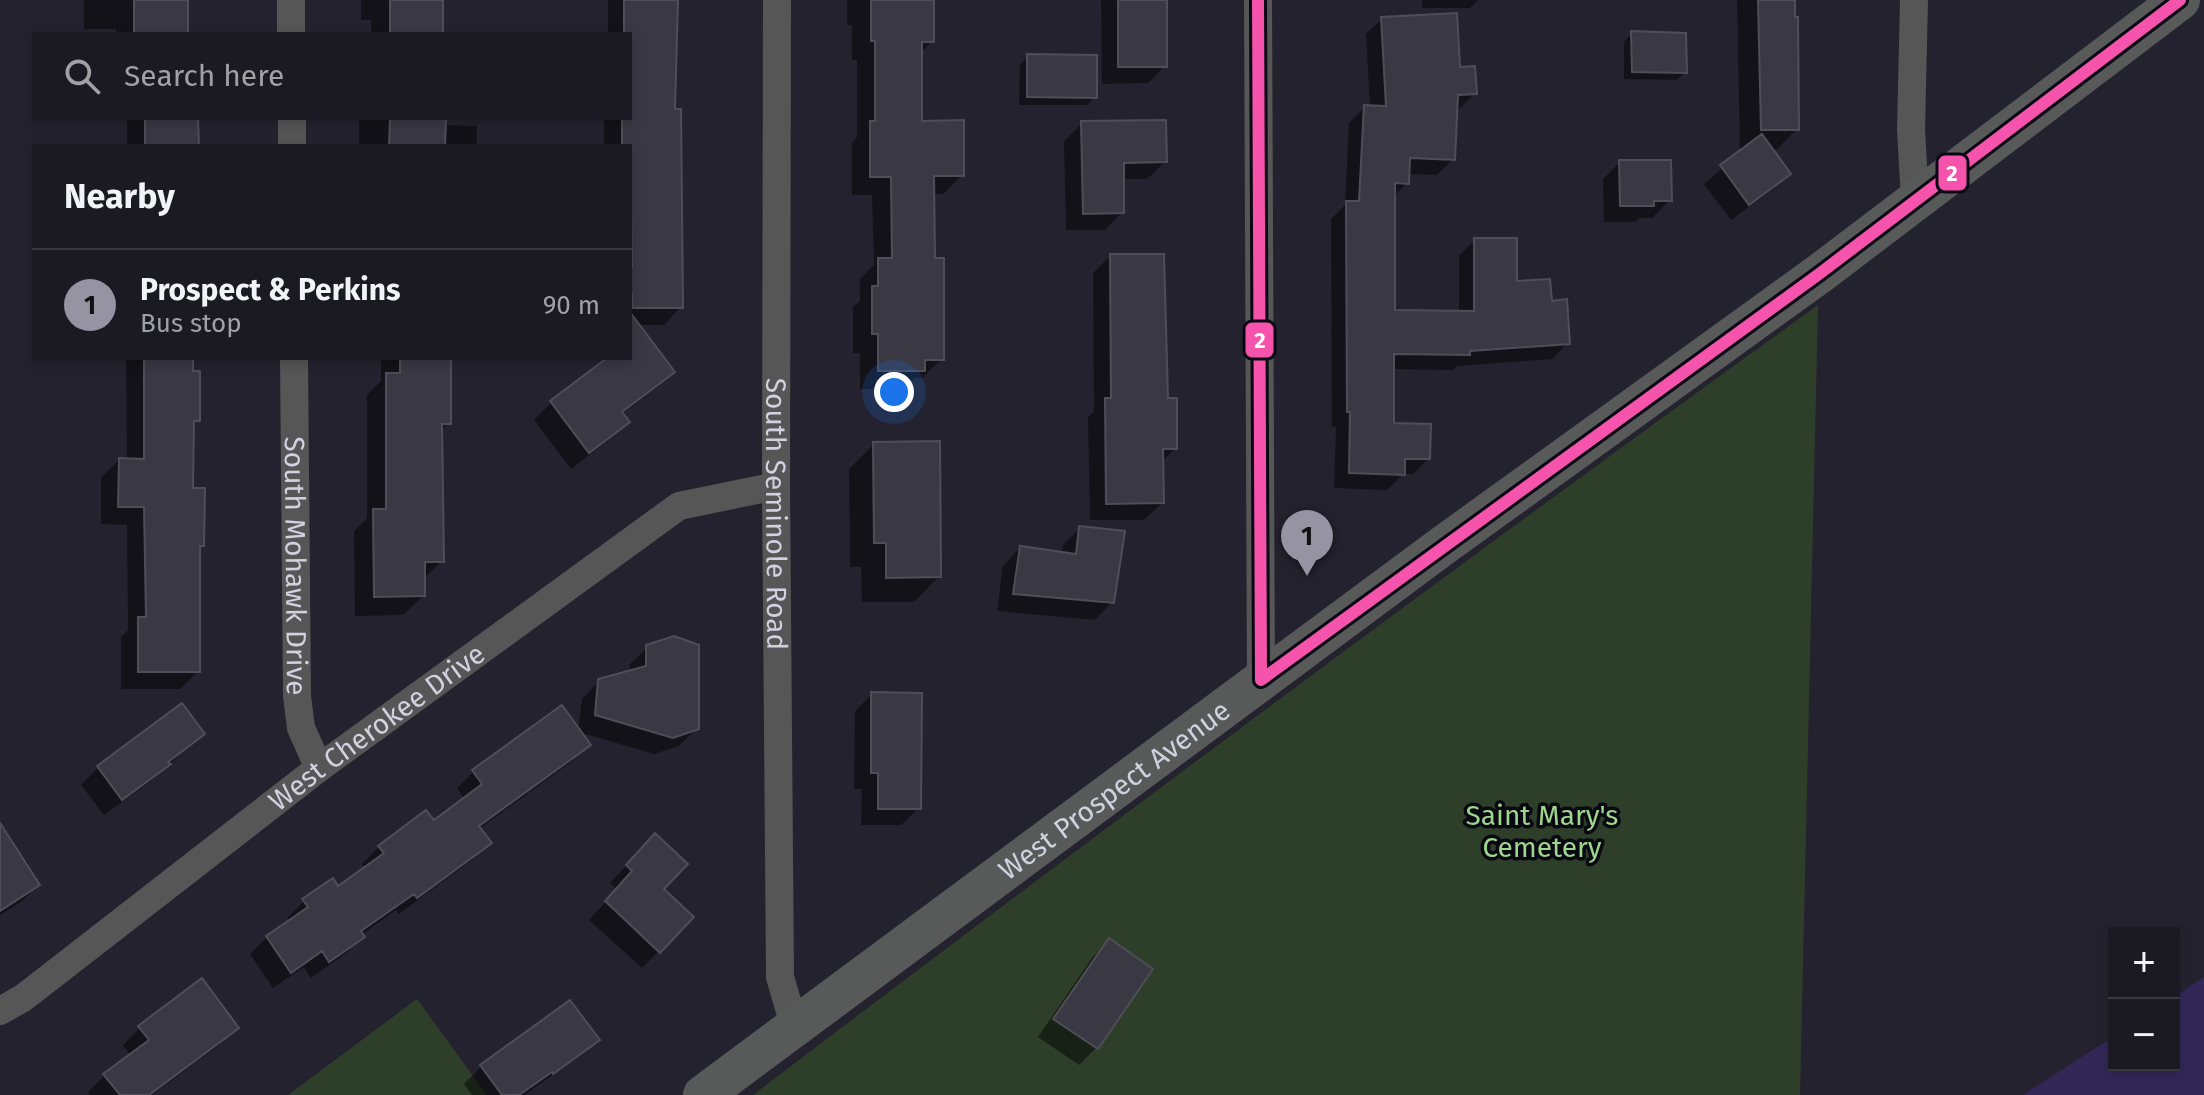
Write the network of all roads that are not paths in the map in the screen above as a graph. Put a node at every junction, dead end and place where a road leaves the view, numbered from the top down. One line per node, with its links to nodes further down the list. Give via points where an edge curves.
1 (291, 0): 6 (street)
2 (777, 0): 11 (street, South Seminole Road)
3 (1258, 0): 12 (street)
4 (1914, 0): 9 (street)
5 (2180, 0): 9 (main road, West Prospect Avenue)
6 (291, 32)
7 (292, 120): 8 (street)
8 (292, 144)
9 (1915, 202): 12 (main road, West Prospect Avenue)
10 (294, 360): 13 (street, South Mohawk Drive, via 297,696 301,728)
11 (776, 486): 13 (street, West Cherokee Drive, via 679,506); 15 (street, South Seminole Road, via 780,977)
12 (1261, 680): 15 (main road, West Prospect Avenue)
13 (319, 768): 14 (street, West Cherokee Drive)
14 (0, 1011)
15 (794, 1025): 16 (main road, West Prospect Avenue)
16 (703, 1095)

